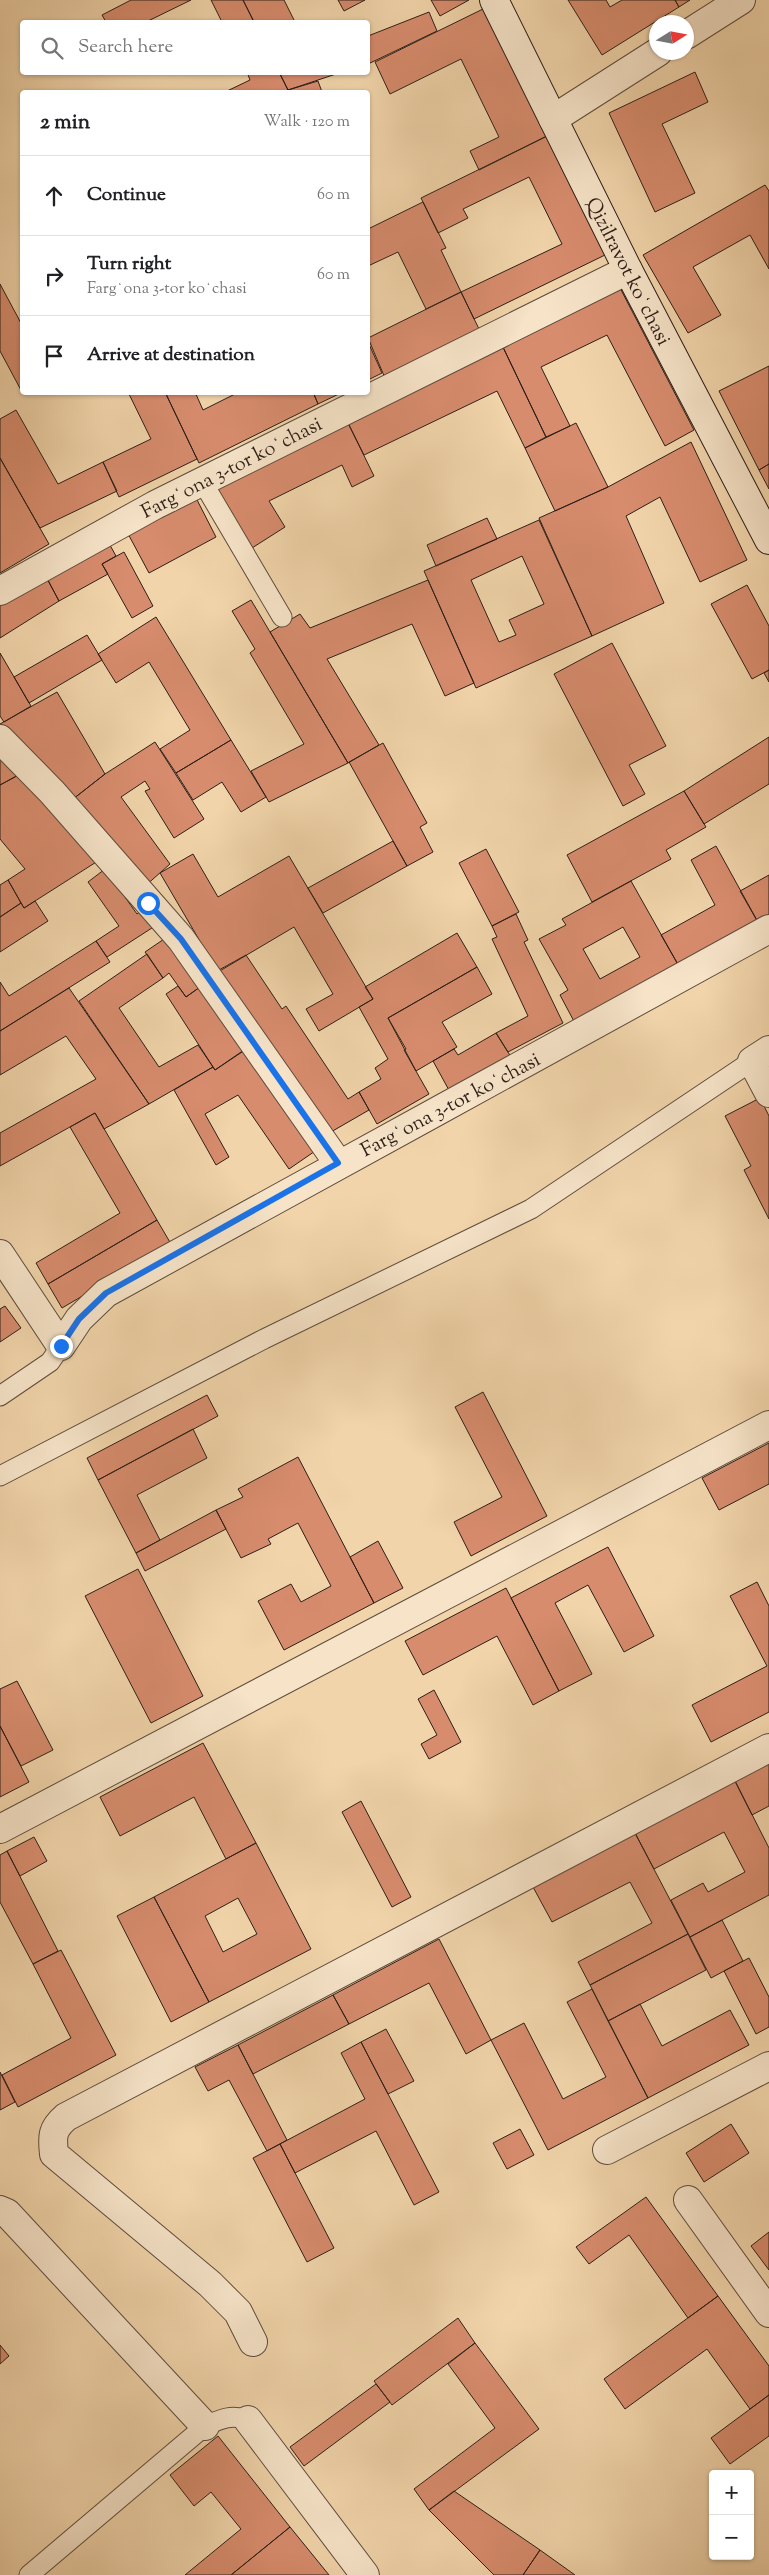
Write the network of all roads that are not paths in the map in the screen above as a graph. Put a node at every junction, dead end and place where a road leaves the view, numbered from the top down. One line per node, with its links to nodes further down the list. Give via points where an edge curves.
1 (494, 0): 5 (street, Qizilravot koʻchasi)
2 (741, 0): 3 (street)
3 (694, 30)
4 (649, 58): 5 (street)
5 (553, 119): 6 (street, Qizilravot koʻchasi)
6 (628, 270): 7 (street, Fargʻona 3-tor koʻchasi); 8 (street, Qizilravot koʻchasi)
7 (202, 481): 9 (street, Fargʻona 3-tor koʻchasi); 10 (lane)
8 (769, 540)
9 (0, 591)
10 (282, 617)
11 (0, 739): 15 (street, via 52,792 181,939)
12 (769, 929): 15 (street, Fargʻona 3-tor koʻchasi, via 559,1046)
13 (761, 1056): 14 (street); 20 (lane, via 530,1209 264,1339)
14 (769, 1093)
15 (338, 1163): 17 (street, Fargʻona 3-tor koʻchasi, via 106,1293 79,1319)
16 (0, 1254): 17 (street)
17 (61, 1346): 18 (lane, via 50,1362)
18 (0, 1396)
19 (769, 1425): 22 (street)
20 (0, 1476)
21 (769, 1748): 28 (street, via 54,2126 54,2154 210,2284 238,2312)
22 (0, 1829)
23 (769, 2066): 24 (street)
24 (607, 2150)
25 (688, 2200): 27 (street)
26 (0, 2210): 30 (street, via 7,2213)
27 (769, 2313)
28 (253, 2342)
29 (248, 2420): 30 (lane, via 238,2416 226,2417); 32 (street)
30 (205, 2426): 31 (lane)
31 (30, 2575)
32 (364, 2575)

